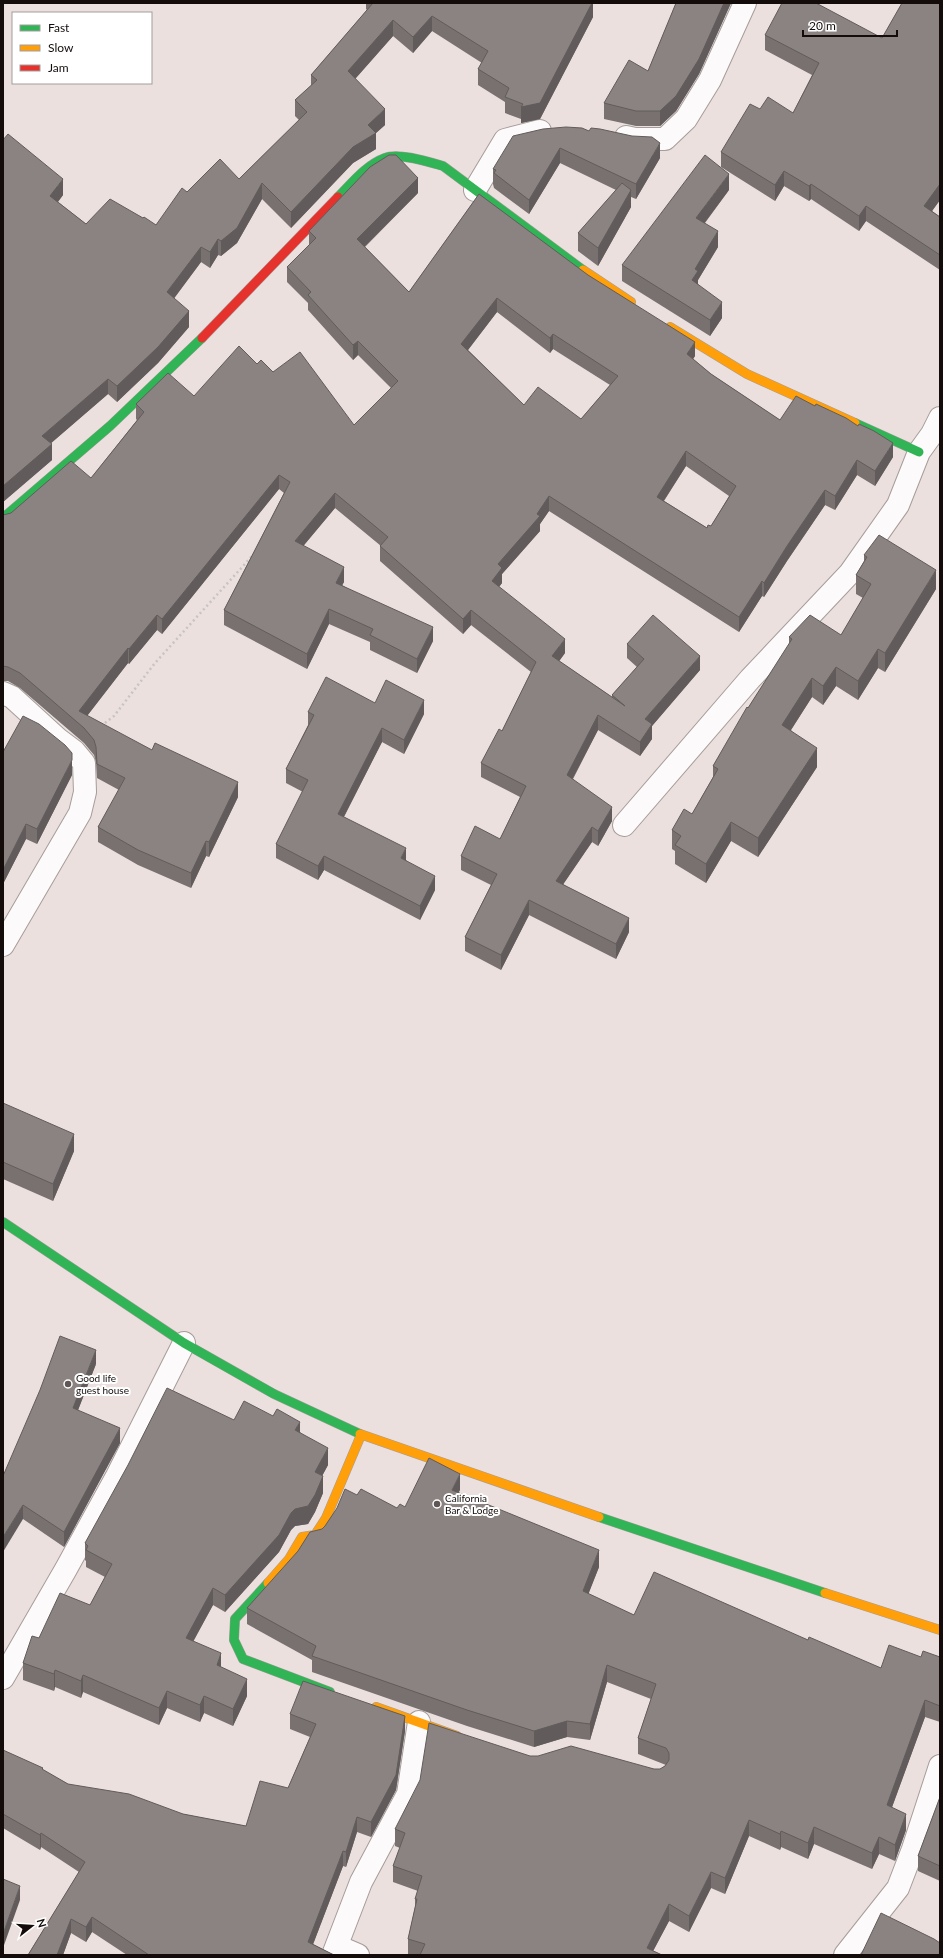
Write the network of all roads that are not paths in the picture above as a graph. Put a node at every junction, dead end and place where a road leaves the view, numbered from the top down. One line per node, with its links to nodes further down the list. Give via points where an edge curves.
1 (745, 3): 3 (street, via 710,80 681,124 665,139 635,139)
2 (560, 130): 4 (street, via 541,131 504,140)
3 (608, 132)
4 (475, 190): 5 (street, via 595,279); 9 (street, via 443,166 415,158 386,157 362,172 201,339 110,426)
5 (642, 308)
6 (662, 321): 8 (street, via 747,374)
7 (940, 418): 8 (street)
8 (919, 452): 11 (street, via 898,505 850,573 750,679)
9 (3, 518)
10 (3, 693): 12 (street, via 12,697 74,751 84,763 85,792 80,812)
11 (624, 825)
12 (3, 945)
13 (3, 1222): 14 (street)
14 (184, 1343): 15 (street, via 274,1394); 17 (street, via 117,1476)
15 (361, 1435): 16 (street, via 762,1573); 18 (street, via 326,1518 316,1535 302,1537 289,1559 235,1619 234,1640 243,1659)
16 (940, 1630)
17 (3, 1678)
18 (336, 1693)
19 (366, 1704): 20 (street)
20 (419, 1722): 21 (street); 23 (street, via 408,1794 361,1882)
21 (463, 1738)
22 (940, 1766): 25 (street, via 898,1888)
23 (335, 1951): 24 (street)
24 (358, 1955)
25 (845, 1955)

